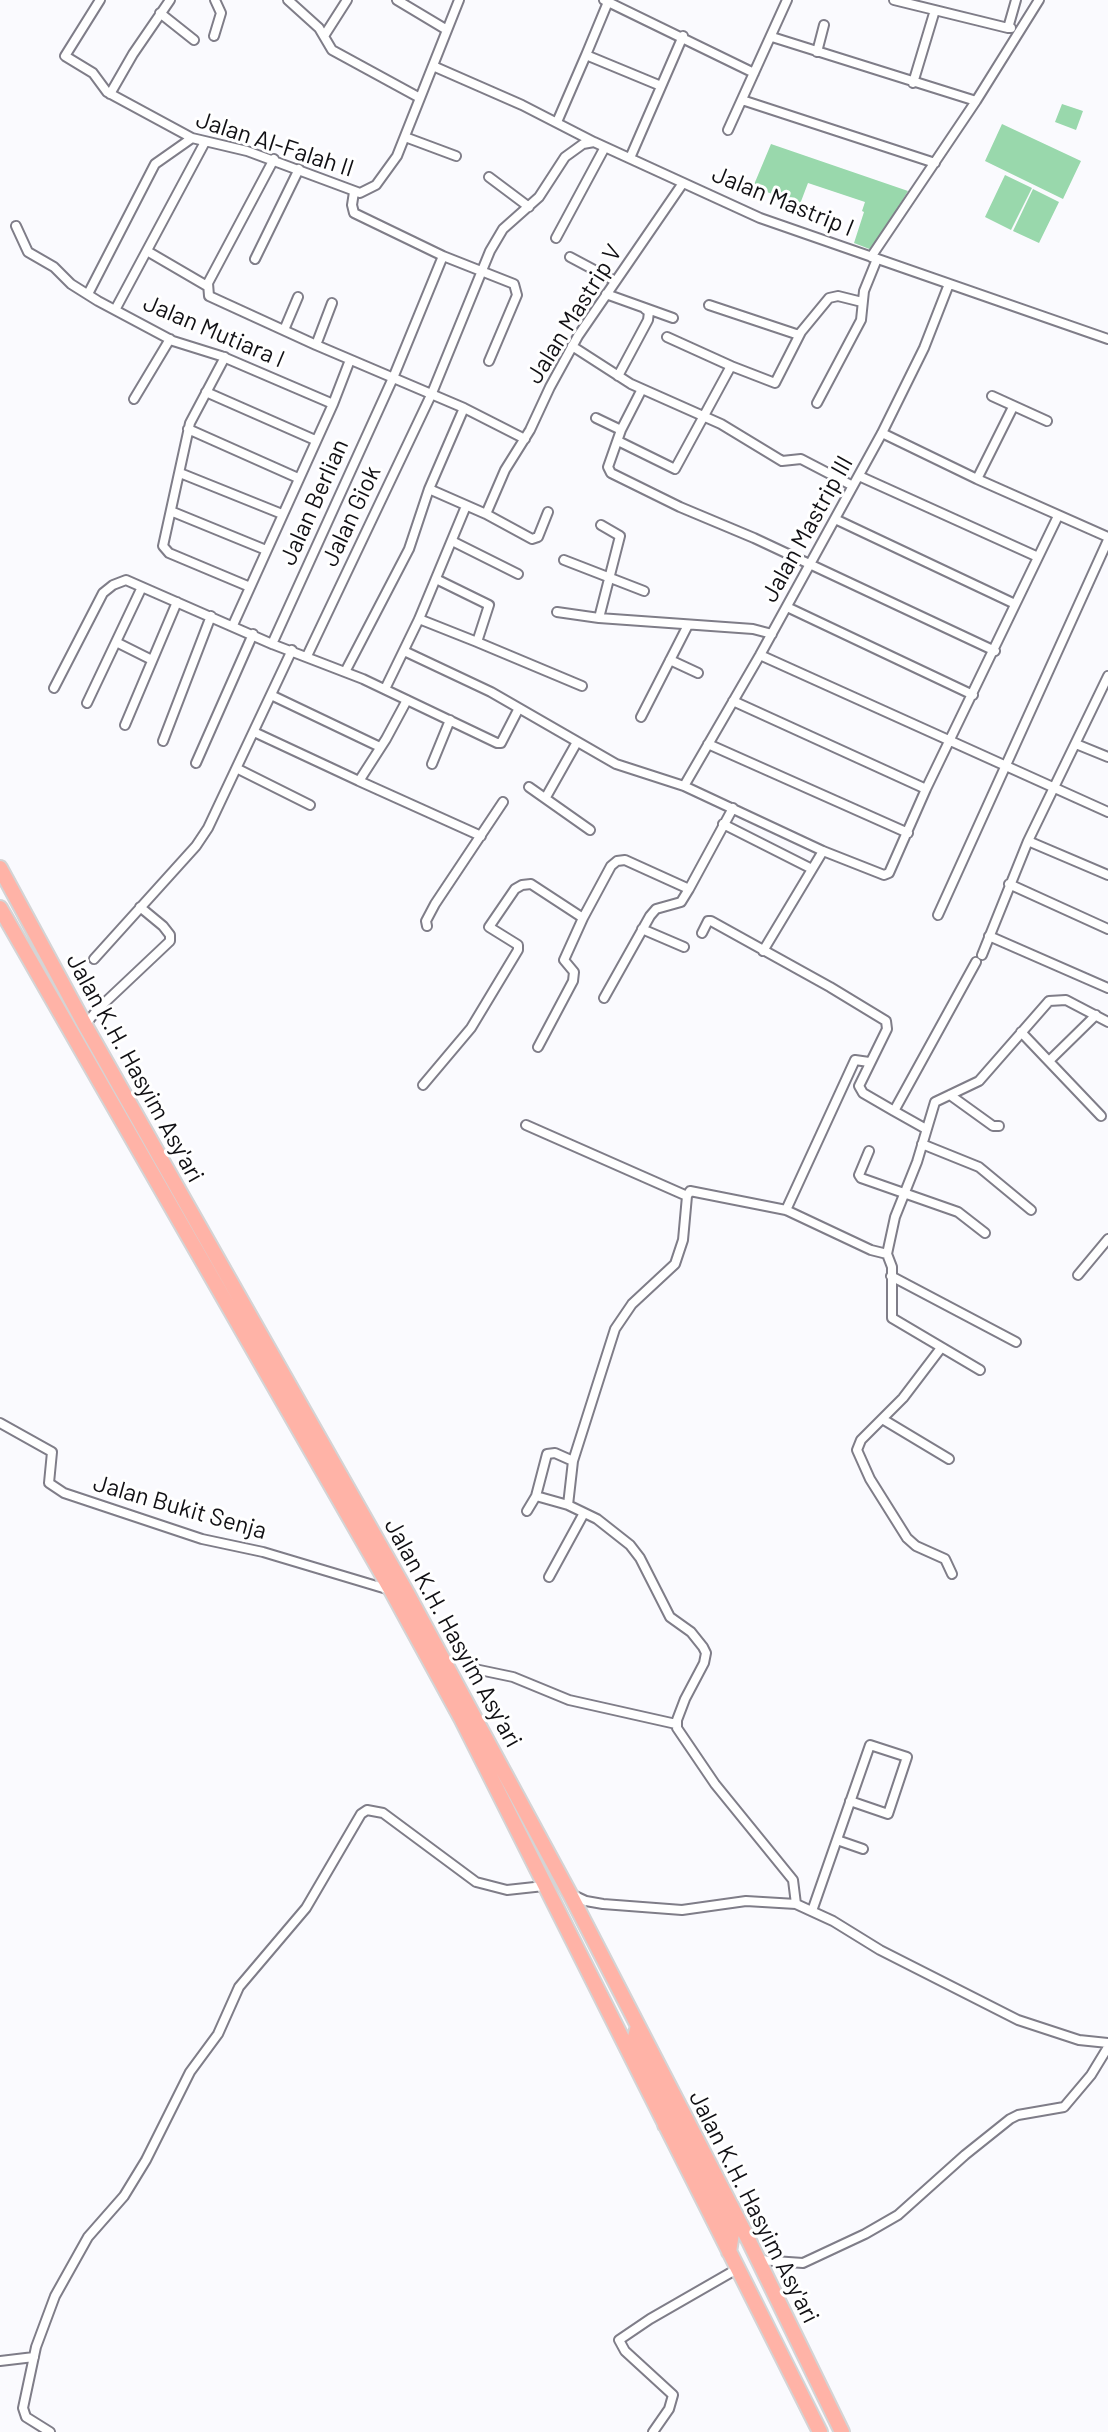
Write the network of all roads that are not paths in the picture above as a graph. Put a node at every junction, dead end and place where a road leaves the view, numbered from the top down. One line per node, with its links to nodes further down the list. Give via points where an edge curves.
1 (100, 0): 30 (street, Jalan Al-Falah II, via 65,56 95,75)
2 (170, 0): 14 (street)
3 (215, 0): 19 (street, via 221,13)
4 (288, 0): 20 (street)
5 (347, 0): 20 (street)
6 (397, 0): 17 (street)
7 (459, 0): 17 (street, Jalan Al-Falah II)
8 (787, 0): 22 (street)
9 (894, 0): 13 (street)
10 (1016, 0): 16 (street)
11 (1039, 0): 18 (street)
12 (606, 1): 21 (street); 25 (street)
13 (935, 10): 16 (street); 28 (street)
14 (160, 13): 23 (street); 30 (street)
15 (824, 25): 24 (street)
16 (1008, 28): 18 (street)
17 (447, 30): 26 (street, Jalan Al-Falah II)
18 (1020, 31): 33 (street)
19 (214, 36)
20 (324, 36): 31 (street, via 336,52)
21 (683, 36): 27 (street); 29 (street)
22 (772, 37): 24 (street); 27 (street)
23 (194, 40)
24 (817, 52): 28 (street)
25 (586, 55): 29 (street); 34 (street)
26 (433, 66): 31 (street, Jalan Al-Falah II); 34 (street, Jalan Mastrip I)
27 (754, 73): 32 (street)
28 (913, 83): 33 (street)
29 (661, 86): 42 (street)
30 (110, 94): 37 (street, Jalan Al-Falah II)
31 (420, 98): 36 (street, Jalan Al-Falah II)
32 (742, 100): 35 (street); 44 (street)
33 (976, 101): 44 (street)
34 (557, 122): 39 (street, Jalan Mastrip I)
35 (728, 130)
36 (405, 137): 41 (street); 48 (street, Jalan Al-Falah II, via 381,181)
37 (192, 138): 38 (street, Jalan Al-Falah II); 61 (street, via 155,164)
38 (205, 142): 43 (street, Jalan Al-Falah II); 52 (street)
39 (594, 142): 40 (street, Jalan Mastrip I); 49 (street, via 568,153)
40 (605, 147): 42 (street, Jalan Mastrip I); 51 (street)
41 (456, 156)
42 (630, 158): 47 (street, Jalan Mastrip I)
43 (274, 159): 45 (street, Jalan Al-Falah II); 60 (street)
44 (935, 163): 55 (street)
45 (299, 169): 48 (street, Jalan Al-Falah II); 56 (street)
46 (489, 177): 49 (street)
47 (683, 183): 55 (street, Jalan Mastrip I, via 760,218); 58 (street, Jalan Mastrip V)
48 (354, 192): 53 (street, via 354,213)
49 (529, 207): 57 (street, Jalan Giok, via 503,229)
50 (16, 226): 61 (street, Jalan Mutiara I, via 28,252)
51 (556, 238)
52 (147, 251): 60 (street); 68 (street)
53 (443, 256): 57 (street); 82 (street, Jalan Berlian)
54 (570, 257): 58 (street)
55 (874, 258): 59 (street, Jalan Mastrip I); 64 (street)
56 (255, 259)
57 (481, 271): 79 (street, via 514,284 518,292); 85 (street, Jalan Giok)
58 (615, 281): 62 (street, Jalan Mastrip V)
59 (949, 284): 74 (street, Jalan Mastrip I); 97 (street, Jalan Mastrip III)
60 (207, 286): 70 (street, via 214,300)
61 (88, 294): 68 (street, Jalan Mutiara I)
62 (606, 294): 67 (street); 76 (street, Jalan Mastrip V)
63 (298, 297): 70 (street)
64 (862, 302): 71 (street, via 832,296); 88 (street, via 862,317)
65 (332, 303): 75 (street)
66 (709, 305): 71 (street)
67 (645, 309): 69 (street); 81 (street, via 648,320)
68 (115, 310): 73 (street, Jalan Mutiara I)
69 (673, 318)
70 (284, 330): 75 (street)
71 (799, 335): 80 (street, via 775,383)
72 (667, 337): 80 (street)
73 (170, 339): 77 (street, Jalan Mutiara I); 87 (street)
74 (1108, 339)
75 (316, 345): 78 (street)
76 (572, 346): 81 (street); 98 (street, Jalan Mastrip V)
77 (225, 357): 84 (street); 89 (street, Jalan Mutiara I)
78 (350, 360): 82 (street); 89 (street)
79 (489, 361)
80 (731, 366): 93 (street)
81 (618, 376): 83 (street)
82 (393, 378): 85 (street); 140 (street, Jalan Berlian)
83 (642, 389): 93 (street); 96 (street)
84 (206, 392): 95 (street); 99 (street)
85 (432, 393): 91 (street); 145 (street, Jalan Giok)
86 (992, 396): 90 (street)
87 (134, 399)
88 (817, 403)
89 (333, 404): 99 (street)
90 (1013, 407): 94 (street); 104 (street)
91 (464, 408): 98 (street); 106 (street)
92 (596, 418): 96 (street)
93 (705, 418): 100 (street, via 675,469); 105 (street, via 782,461 801,459)
94 (1047, 421)
95 (188, 429): 101 (street); 103 (street)
96 (621, 430): 100 (street)
97 (882, 433): 102 (street, Jalan Mastrip III); 104 (street)
98 (525, 439): 111 (street, Jalan Mastrip V, via 508,463)
99 (315, 440): 103 (street)
100 (618, 441): 120 (street, via 608,470)
101 (180, 473): 108 (street); 110 (street)
102 (859, 476): 105 (street, Jalan Mastrip III); 118 (street)
103 (298, 478): 110 (street)
104 (977, 479): 112 (street)
105 (853, 486): 113 (street, Jalan Mastrip III)
106 (429, 489): 107 (street); 148 (street, via 409,549)
107 (466, 506): 111 (street); 116 (street)
108 (173, 512): 117 (street); 125 (street, via 165,550)
109 (548, 512): 111 (street, via 538,537 532,539)
110 (282, 514): 117 (street)
111 (486, 514)
112 (1058, 516): 115 (street); 118 (street)
113 (835, 519): 120 (street, Jalan Mastrip III); 128 (street)
114 (601, 525): 122 (street, via 620,536)
115 (1108, 539): 174 (street)
116 (452, 541): 121 (street); 123 (street)
117 (266, 550): 125 (street)
118 (1038, 557): 128 (street)
119 (564, 560): 122 (street)
120 (810, 564): 129 (street, Jalan Mastrip III); 143 (street)
121 (518, 574)
122 (608, 578): 126 (street); 132 (street)
123 (436, 579): 133 (street); 139 (street, via 489,605)
124 (142, 587): 127 (street); 138 (street); 152 (street, via 122,581 103,593)
125 (250, 587): 134 (street)
126 (644, 591)
127 (177, 602): 131 (street); 146 (street)
128 (1015, 604): 143 (street)
129 (787, 607): 137 (street, Jalan Mastrip III); 155 (street)
130 (557, 612): 132 (street)
131 (211, 616): 134 (street); 165 (street)
132 (599, 618): 135 (street)
133 (419, 619): 139 (street); 142 (street)
134 (233, 625): 136 (street)
135 (688, 625): 137 (street); 147 (street)
136 (253, 634): 140 (street); 172 (street)
137 (772, 634): 144 (street, Jalan Mastrip III)
138 (116, 642): 146 (street); 159 (street)
139 (477, 642): 151 (street)
140 (272, 644): 141 (street)
141 (292, 650): 145 (street); 154 (street)
142 (404, 651): 153 (street); 160 (street)
143 (995, 651): 155 (street)
144 (760, 655): 158 (street, Jalan Mastrip III); 166 (street)
145 (307, 656): 148 (street)
146 (152, 660): 163 (street)
147 (670, 660): 149 (street); 161 (street)
148 (345, 672): 153 (street)
149 (698, 673)
150 (1108, 676): 156 (street)
151 (582, 686)
152 (54, 688)
153 (385, 689): 157 (street)
154 (271, 695): 164 (street); 170 (street)
155 (973, 695): 166 (street)
156 (1103, 697): 169 (street)
157 (407, 700): 162 (street); 170 (street)
158 (733, 701): 168 (street, Jalan Mastrip III); 180 (street)
159 (87, 703)
160 (519, 708): 162 (street, via 501,743); 167 (street)
161 (641, 717)
162 (450, 720): 173 (street)
163 (125, 725)
164 (254, 732): 175 (street); 176 (street)
165 (163, 741)
166 (951, 741): 174 (street); 180 (street)
167 (577, 742): 177 (street, via 627,769); 181 (street)
168 (708, 744): 177 (street, Jalan Mastrip III); 188 (street)
169 (1076, 744): 171 (street); 179 (street)
170 (380, 747): 176 (street)
171 (1108, 757)
172 (196, 763)
173 (432, 764)
174 (1007, 766): 179 (street); 199 (street)
175 (238, 769): 183 (street); 197 (street, via 196,846)
176 (359, 781): 189 (street)
177 (684, 786): 184 (street)
178 (529, 787): 181 (street)
179 (1054, 788): 185 (street); 190 (street)
180 (926, 789): 188 (street)
181 (546, 797): 187 (street)
182 (503, 802): 189 (street)
183 (310, 805)
184 (733, 808): 186 (street); 191 (street)
185 (1108, 812)
186 (723, 824): 193 (street); 196 (street)
187 (590, 830)
188 (908, 833): 191 (street, via 884,875)
189 (481, 836): 201 (street, via 435,904)
190 (1028, 841): 194 (street); 195 (street)
191 (823, 851): 193 (street)
192 (0, 868): 213 (highway, Jalan K.H. Hasyim Asy'ari)
193 (812, 869): 207 (street)
194 (1108, 875)
195 (1009, 884): 203 (street); 205 (street)
196 (689, 889): 200 (street, via 617,861); 202 (street, via 681,902 656,909)
197 (140, 907): 208 (street); 213 (street, via 163,926 170,941)
198 (0, 908): 249 (highway, Jalan K.H. Hasyim Asy'ari)
199 (938, 915)
200 (583, 918): 215 (street, via 564,960 574,972 573,981); 218 (street, via 531,884 515,889 489,927 518,950 471,1028)
201 (427, 926)
202 (642, 929): 206 (street); 210 (street)
203 (1108, 929)
204 (702, 933): 207 (street, via 710,921)
205 (989, 936): 209 (street); 220 (street)
206 (684, 947)
207 (763, 951): 217 (street, via 886,1021)
208 (94, 959)
209 (1108, 988)
210 (604, 998)
211 (1096, 1015): 212 (street); 214 (street, via 1053,999); 216 (street)
212 (1108, 1022)
213 (85, 1025): 256 (highway, Jalan K.H. Hasyim Asy'ari, via 407,1593)
214 (1021, 1032): 216 (street); 219 (street, via 979,1081)
215 (538, 1047)
216 (1049, 1061): 221 (street)
217 (869, 1062): 220 (street, via 860,1091); 229 (street, via 855,1060)
218 (423, 1085)
219 (950, 1095): 223 (street); 224 (street, via 934,1105)
220 (894, 1111): 224 (street)
221 (1101, 1116)
222 (526, 1125): 228 (street)
223 (999, 1126)
224 (926, 1129): 225 (street)
225 (922, 1144): 227 (street); 230 (street, via 979,1167)
226 (869, 1151): 227 (street, via 860,1176)
227 (905, 1192): 231 (street, via 958,1212); 233 (street)
228 (687, 1196): 229 (street, via 692,1191); 242 (street, via 675,1264 620,1320)
229 (786, 1210): 233 (street)
230 (1031, 1210)
231 (985, 1233)
232 (1108, 1239): 234 (street)
233 (887, 1254): 235 (street)
234 (1078, 1275)
235 (891, 1276): 236 (street); 237 (street, via 892,1318)
236 (1016, 1342)
237 (941, 1348): 238 (street); 239 (street)
238 (980, 1370)
239 (884, 1420): 241 (street); 247 (street, via 861,1440 858,1456 907,1538 945,1559)
240 (0, 1423): 249 (street, Jalan Bukit Senja, via 52,1452 49,1483 64,1493 202,1539)
241 (949, 1459)
242 (573, 1461): 243 (street, via 548,1453); 244 (street)
243 (536, 1496): 244 (street); 245 (street)
244 (568, 1505): 246 (street)
245 (527, 1511)
246 (584, 1513): 248 (street); 251 (street, via 630,1545 670,1617 691,1632 706,1653)
247 (952, 1574)
248 (549, 1577)
249 (391, 1590): 255 (highway, Jalan K.H. Hasyim Asy'ari)
250 (470, 1668): 251 (street, via 513,1677 569,1700)
251 (676, 1724): 257 (street, via 715,1784 793,1880)
252 (850, 1801): 252 (street, via 870,1745 907,1757 888,1814); 253 (street)
253 (837, 1840): 254 (street); 258 (street)
254 (863, 1849)
255 (544, 1886): 261 (highway, Jalan K.H. Hasyim Asy'ari); 266 (street, via 507,1890 476,1882 383,1813 361,1814 306,1908 247,1975 146,2160 124,2196 88,2237 55,2296)
256 (570, 1894): 257 (street, via 603,1904 682,1910 746,1901); 259 (highway, Jalan K.H. Hasyim Asy'ari)
257 (796, 1904): 258 (street)
258 (812, 1911): 260 (street, via 1018,2020)
259 (638, 2025): 261 (highway, via 637,2048 677,2126 672,2130); 262 (highway, Jalan K.H. Hasyim Asy'ari)
260 (1108, 2045): 264 (street, via 1064,2107 1010,2119 898,2215 803,2263)
261 (665, 2125): 263 (highway, Jalan K.H. Hasyim Asy'ari)
262 (697, 2140): 263 (highway, via 689,2133 684,2136 732,2233); 264 (highway, Jalan K.H. Hasyim Asy'ari)
263 (729, 2252): 265 (highway, Jalan K.H. Hasyim Asy'ari)
264 (758, 2260): 271 (highway, Jalan K.H. Hasyim Asy'ari)
265 (737, 2269): 269 (street, via 619,2340 673,2395); 270 (highway, Jalan K.H. Hasyim Asy'ari)
266 (34, 2357): 267 (street); 268 (street, via 24,2413)
267 (0, 2361)
268 (50, 2432)
269 (653, 2432)
270 (820, 2432)
271 (842, 2432)

